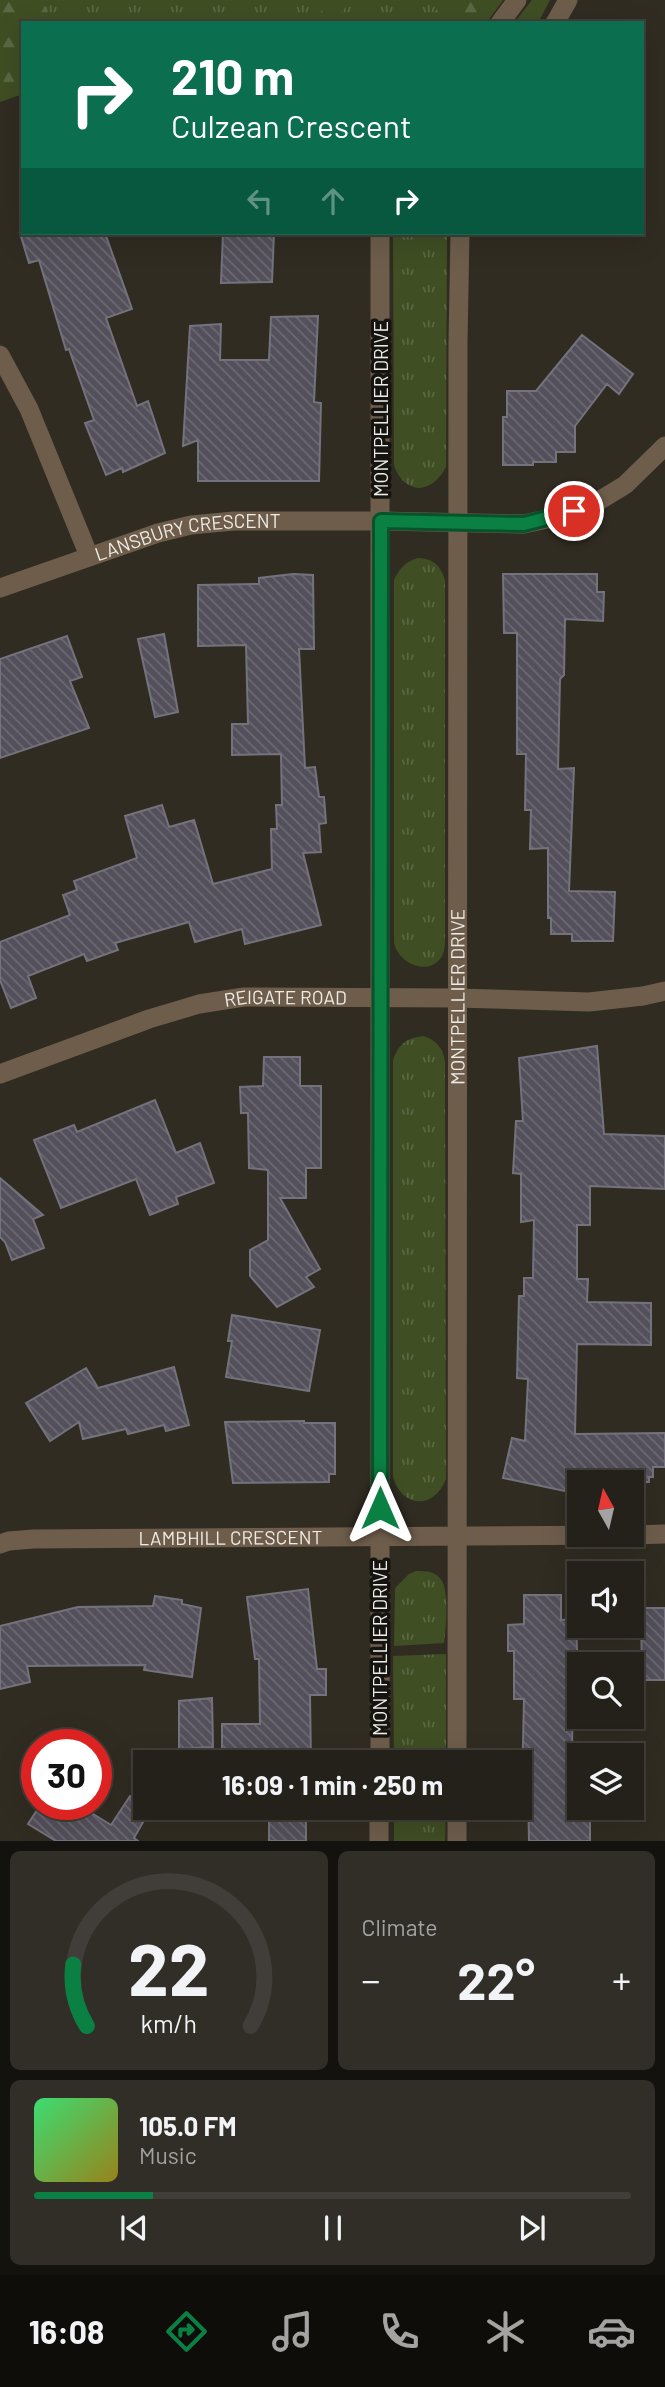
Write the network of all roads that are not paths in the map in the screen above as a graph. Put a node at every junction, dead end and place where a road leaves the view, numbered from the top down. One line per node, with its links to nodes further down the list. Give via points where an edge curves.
1 (517, 0): 3 (street)
2 (568, 0): 4 (street)
3 (501, 21)
4 (556, 21)
5 (380, 235): 9 (street, MONTPELLIER DRIVE)
6 (460, 235): 10 (street, MONTPELLIER DRIVE)
7 (0, 355): 11 (street, via 29,410)
8 (665, 446): 10 (street, LANSBURY CRESCENT, via 625,485 592,505 524,524)
9 (381, 521): 10 (street, LANSBURY CRESCENT); 11 (street, LANSBURY CRESCENT, via 191,524); 14 (street, MONTPELLIER DRIVE)
10 (460, 523): 15 (street, MONTPELLIER DRIVE)
11 (89, 556): 12 (street, LANSBURY CRESCENT)
12 (0, 588)
13 (665, 991): 15 (street, REIGATE ROAD, via 589,1002)
14 (379, 997): 15 (street, REIGATE ROAD); 16 (street, REIGATE ROAD, via 244,997 199,1004); 18 (street, MONTPELLIER DRIVE)
15 (458, 998): 21 (street, MONTPELLIER DRIVE)
16 (0, 1074)
17 (665, 1534): 19 (street, LAMBHILL CRESCENT)
18 (380, 1535): 21 (street, LAMBHILL CRESCENT); 22 (street, LAMBHILL CRESCENT, via 33,1539); 23 (street, MONTPELLIER DRIVE)
19 (644, 1535)
20 (567, 1536): 21 (street, LAMBHILL CRESCENT)
21 (458, 1537): 24 (street, MONTPELLIER DRIVE)
22 (0, 1544)
23 (380, 1750)
24 (457, 1750)
25 (380, 1820): 27 (street)
26 (457, 1820): 28 (street)
27 (379, 1841)
28 (457, 1841)

